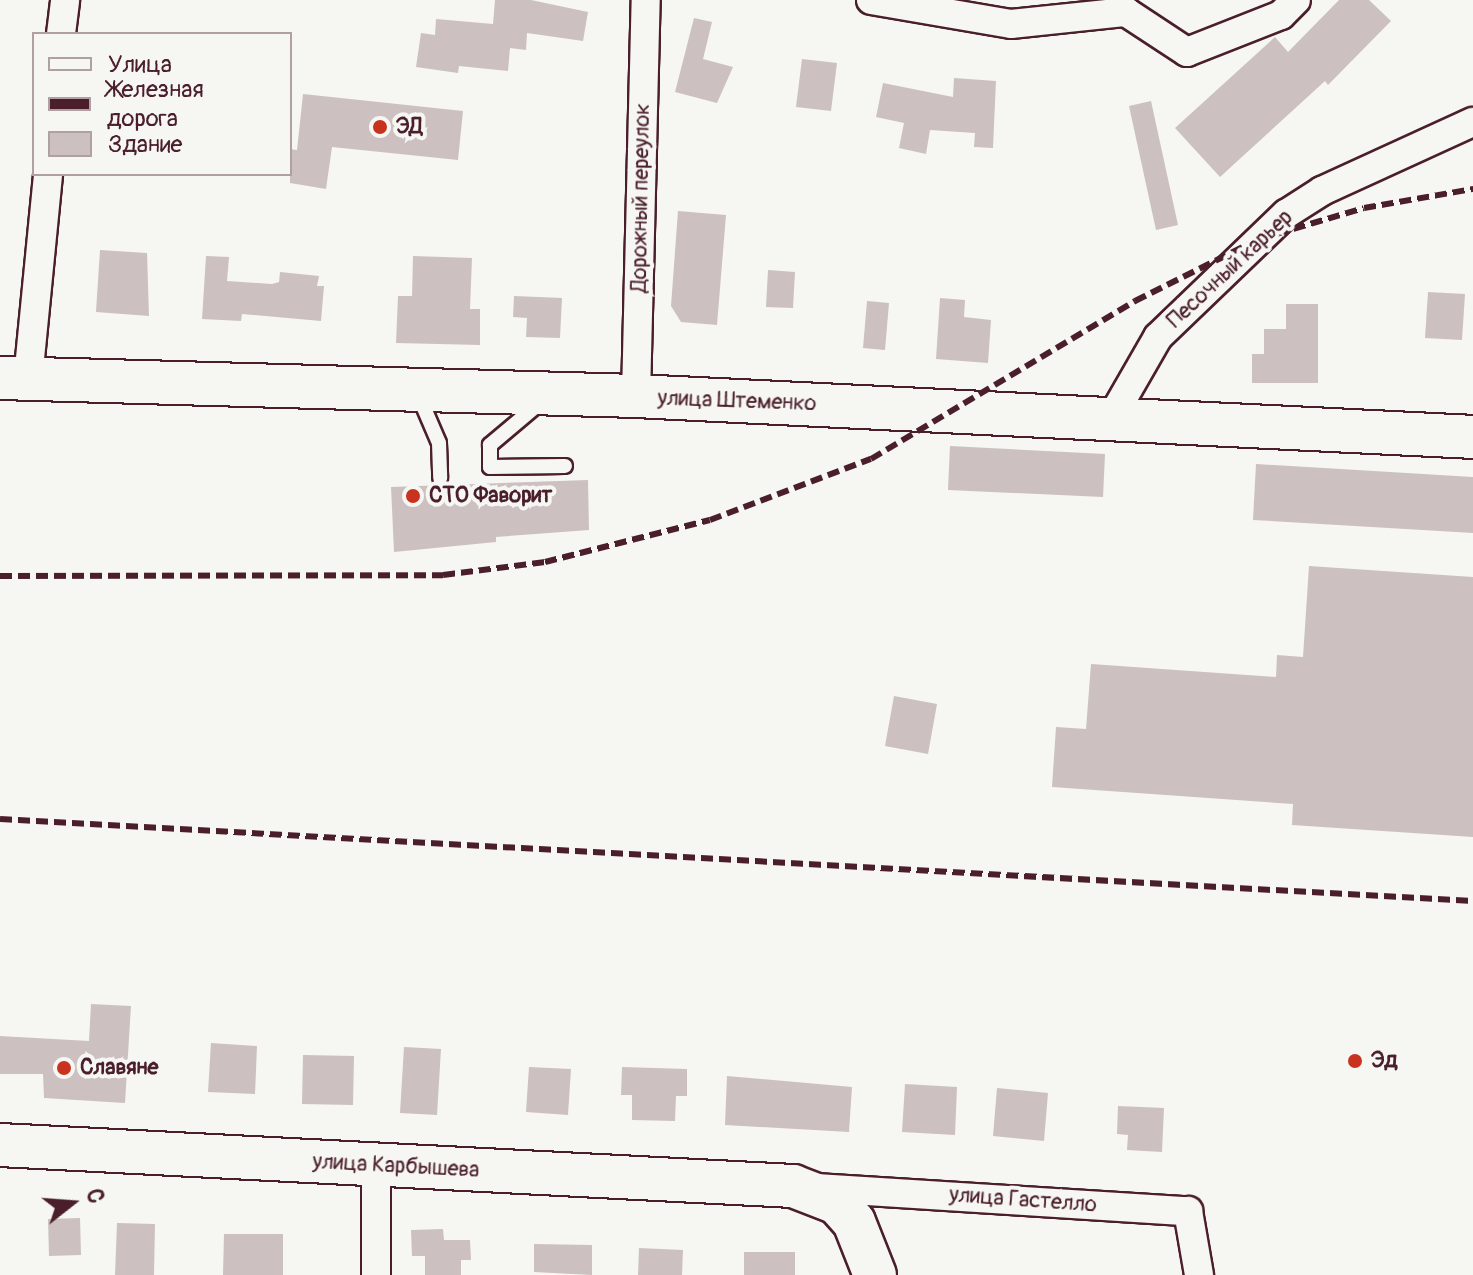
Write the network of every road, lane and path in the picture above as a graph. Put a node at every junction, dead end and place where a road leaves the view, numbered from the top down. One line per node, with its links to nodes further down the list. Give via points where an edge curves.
1 (65, 0): 6 (street)
2 (646, 0): 12 (street, Дорожный переулок)
3 (871, 0): 5 (street, via 1011,24)
4 (1296, 0): 5 (street, via 1281,15 1187,52)
5 (1133, 6)
6 (61, 32)
7 (1473, 122): 13 (street, Песочный карьер, via 1322,191 1286,214 1158,337)
8 (48, 176): 9 (street)
9 (14, 379): 10 (main road, улица Штеменко)
10 (416, 390): 11 (main road, улица Штеменко); 16 (lane, via 439,443)
11 (550, 394): 12 (main road, улица Штеменко); 15 (lane, via 490,445 490,467)
12 (636, 396): 13 (main road, улица Штеменко)
13 (1112, 417): 14 (main road, улица Штеменко)
14 (1473, 437)
15 (565, 466)
16 (440, 478)
17 (0, 1145): 18 (main road, улица Карбышева)
18 (376, 1165): 19 (main road, улица Карбышева); 20 (street)
19 (793, 1186): 21 (main road, улица Карбышева, via 837,1203 854,1222); 22 (street, улица Гастелло, via 1188,1211)
20 (376, 1275)
21 (875, 1275)
22 (1199, 1275)

